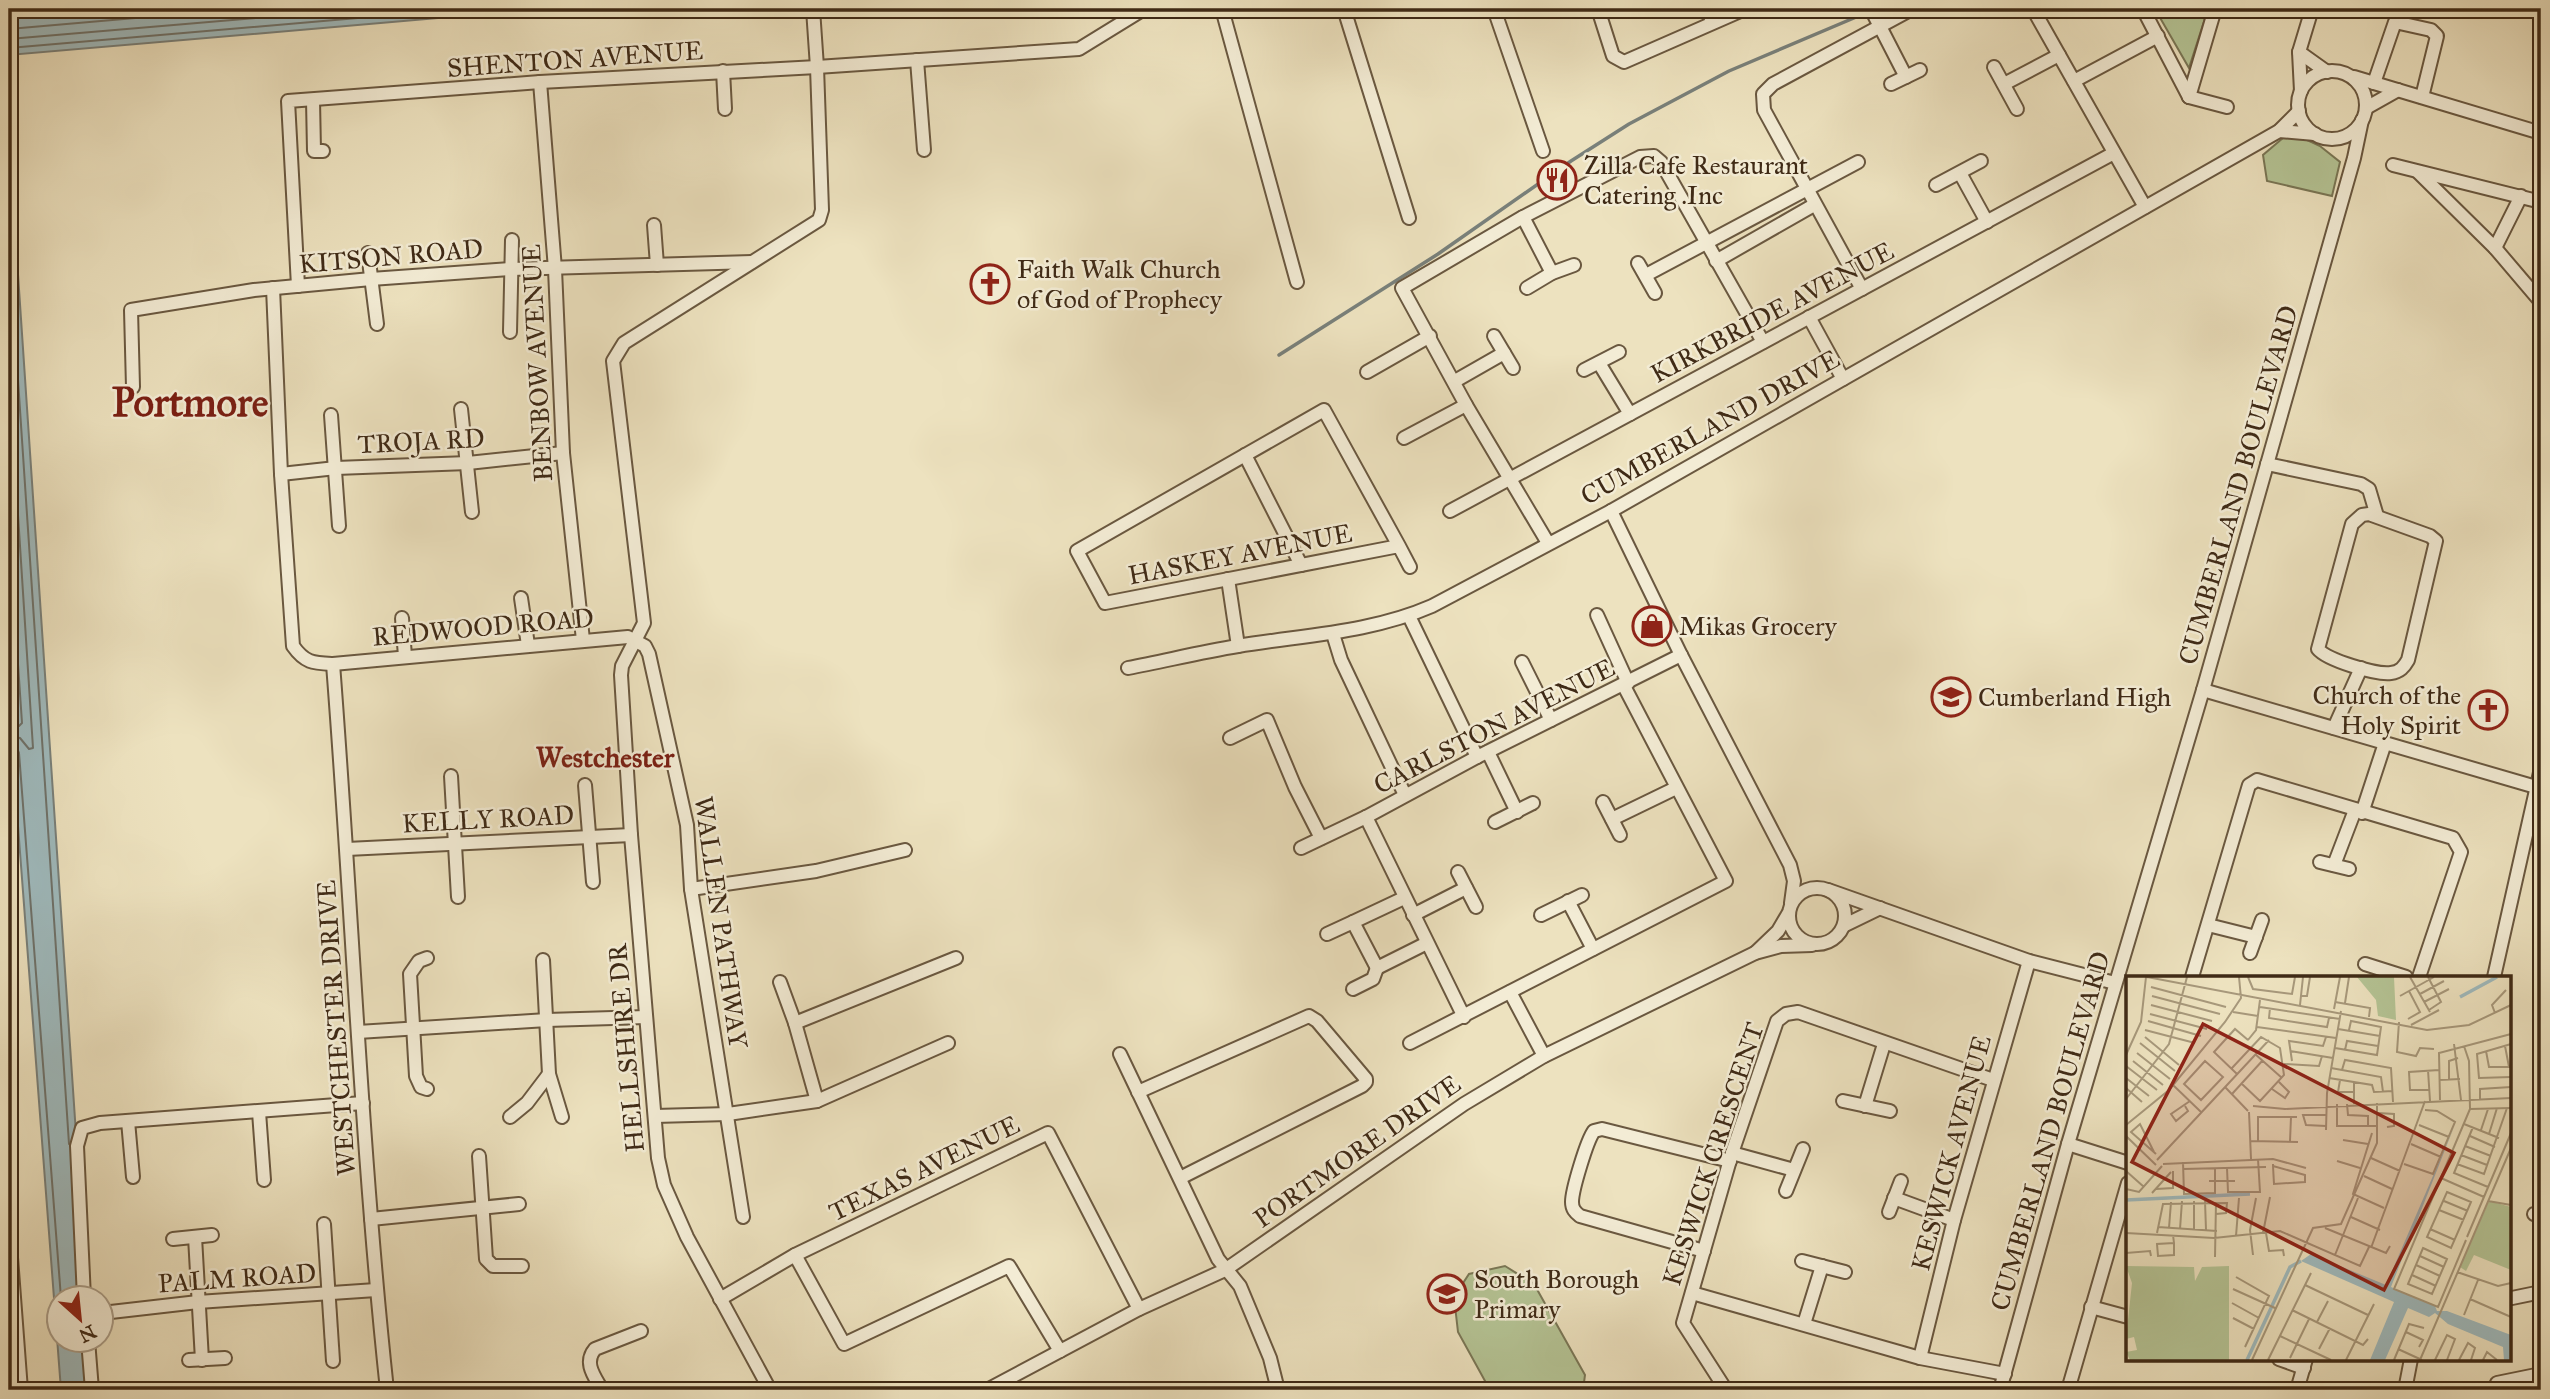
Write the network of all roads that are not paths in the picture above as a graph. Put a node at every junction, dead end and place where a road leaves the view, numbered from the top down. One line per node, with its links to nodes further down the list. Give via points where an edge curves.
1 (813, 9): 21 (street)
2 (1144, 9): 20 (street, SHENTON AVENUE, via 1079,49)
3 (1222, 9): 81 (street)
4 (1344, 9): 63 (street)
5 (1494, 9): 49 (street)
6 (1598, 9): 15 (street, via 1613,56 1624,62)
7 (1706, 9): 15 (street)
8 (1745, 9): 15 (street)
9 (1871, 9): 16 (street)
10 (1912, 9): 16 (street)
11 (2033, 9): 19 (street)
12 (2143, 9): 17 (street)
13 (2215, 9): 35 (street)
14 (2312, 9): 18 (street)
15 (1713, 22)
16 (1879, 26): 27 (street); 58 (street, via 1773,83 1763,94 1764,110)
17 (2158, 36): 28 (street); 35 (street)
18 (2299, 52): 25 (street); 34 (street)
19 (2059, 55): 28 (street); 32 (street)
20 (916, 60): 21 (street, SHENTON AVENUE); 47 (street)
21 (817, 67): 24 (street, SHENTON AVENUE); 72 (street, via 822,211 819,220)
22 (1994, 67): 32 (street)
23 (1920, 70): 27 (street)
24 (723, 71): 29 (street, SHENTON AVENUE); 39 (street)
25 (2327, 72): 26 (street); 34 (street, via 2308,81)
26 (2350, 76): 30 (street); 42 (street, via 2365,96)
27 (1906, 77): 31 (street)
28 (2074, 81): 50 (street)
29 (540, 82): 37 (street, SHENTON AVENUE); 77 (street, BENBOW AVENUE)
30 (2374, 83): 33 (street); 36 (street, via 2395,22 2431,30 2437,36)
31 (1891, 84)
32 (2004, 84): 40 (street)
33 (2398, 90): 36 (street); 42 (street)
34 (2301, 91): 41 (street)
35 (2189, 97): 38 (street)
36 (2422, 97): 44 (street)
37 (313, 100): 48 (street, via 314,151); 82 (street, SHENTON AVENUE, via 288,102)
38 (2227, 107)
39 (725, 109)
40 (2017, 109)
41 (2299, 111): 43 (street, CUMBERLAND DRIVE); 45 (street)
42 (2364, 114): 46 (street, via 2355,130); 51 (street, CUMBERLAND BOULEVARD)
43 (2279, 131): 45 (street); 62 (street, CUMBERLAND DRIVE)
44 (2541, 133)
45 (2315, 134): 46 (street)
46 (2337, 138): 51 (street)
47 (924, 150)
48 (323, 151)
49 (1543, 151)
50 (2114, 152): 62 (street); 65 (street, KIRKBRIDE AVENUE)
51 (2354, 158): 111 (street, CUMBERLAND BOULEVARD)
52 (1981, 161): 56 (street)
53 (1858, 162): 58 (street)
54 (2393, 165): 55 (street)
55 (2418, 172): 59 (street); 69 (street)
56 (1960, 173): 57 (street); 65 (street)
57 (1936, 185)
58 (1805, 189): 61 (street); 68 (street)
59 (2521, 196): 60 (street); 69 (street)
60 (2541, 202)
61 (1814, 205): 71 (street); 85 (street)
62 (2145, 207): 100 (street, CUMBERLAND DRIVE)
63 (1409, 218)
64 (1523, 218): 68 (street, via 1640,157 1654,156); 78 (street); 92 (street, via 1402,288)
65 (1987, 222): 85 (street, KIRKBRIDE AVENUE)
66 (654, 225): 74 (street)
67 (512, 240): 76 (street)
68 (1706, 244): 71 (street); 79 (street)
69 (2495, 248): 87 (street)
70 (368, 253): 80 (street)
71 (1716, 261): 93 (street)
72 (753, 262): 74 (street, KITSON ROAD); 131 (street, via 624,343 613,361 644,623)
73 (1638, 263): 79 (street)
74 (657, 265): 77 (street, KITSON ROAD)
75 (1574, 265): 78 (street)
76 (511, 269): 77 (street, KITSON ROAD); 80 (street, KITSON ROAD); 90 (street)
77 (555, 269): 108 (street, BENBOW AVENUE)
78 (1552, 273): 84 (street)
79 (1646, 275): 86 (street)
80 (371, 279): 82 (street, KITSON ROAD); 89 (street)
81 (1297, 282)
82 (298, 286): 83 (street, KITSON ROAD)
83 (273, 288): 102 (street, KITSON ROAD, via 131,310); 113 (street, REDWOOD ROAD)
84 (1527, 288)
85 (1862, 289): 88 (street, KIRKBRIDE AVENUE)
86 (1655, 293)
87 (2541, 302)
88 (1809, 317): 93 (street, KIRKBRIDE AVENUE); 100 (street)
89 (377, 324)
90 (510, 332)
91 (1494, 336): 95 (street)
92 (1430, 337): 99 (street); 101 (street)
93 (1763, 342): 105 (street, KIRKBRIDE AVENUE)
94 (1619, 352): 96 (street)
95 (1504, 353): 97 (street); 101 (street)
96 (1599, 363): 98 (street); 105 (street)
97 (1513, 368)
98 (1584, 370)
99 (1367, 372)
100 (1843, 379): 116 (street, CUMBERLAND DRIVE)
101 (1455, 381): 103 (street)
102 (133, 387)
103 (1466, 405): 107 (street); 114 (street)
104 (461, 409): 110 (street)
105 (1630, 414): 114 (street, KIRKBRIDE AVENUE)
106 (331, 415): 112 (street)
107 (1404, 438)
108 (563, 453): 110 (street, TROJA RD); 130 (street, BENBOW AVENUE)
109 (1245, 455): 121 (street, via 1324,410); 122 (street); 124 (street, HASKEY AVENUE, via 1077,551 1105,603)
110 (468, 463): 112 (street, TROJA RD); 117 (street)
111 (2267, 464): 118 (street, via 2361,484 2369,489); 141 (street, CUMBERLAND BOULEVARD)
112 (336, 468): 113 (street, TROJA RD); 119 (street)
113 (281, 474): 137 (street, REDWOOD ROAD, via 293,646 301,658)
114 (1510, 478): 115 (street, KIRKBRIDE AVENUE); 120 (street)
115 (1450, 511)
116 (1611, 511): 120 (street, CUMBERLAND DRIVE); 135 (street)
117 (472, 512)
118 (2377, 516): 139 (street, via 2362,515 2352,524 2317,644 2325,656); 139 (street, via 2430,536 2436,544 2405,666 2388,673)
119 (339, 526)
120 (1548, 543): 127 (street, CUMBERLAND DRIVE)
121 (1399, 546): 122 (street, HASKEY AVENUE); 123 (street)
122 (1301, 565): 124 (street, HASKEY AVENUE)
123 (1410, 567)
124 (1228, 579): 133 (street)
125 (521, 598): 132 (street)
126 (1597, 615): 140 (street)
127 (1409, 616): 129 (street, CUMBERLAND DRIVE); 146 (street)
128 (402, 618): 134 (street)
129 (1333, 634): 133 (street, CUMBERLAND DRIVE); 152 (street, via 1340,660)
130 (583, 640): 131 (street, REDWOOD ROAD); 132 (street, REDWOOD ROAD)
131 (636, 640): 160 (street, HELLSHIRE DR, via 621,675); 175 (street, WALLEN PATHWAY, via 649,654 687,825)
132 (528, 645): 134 (street, REDWOOD ROAD)
133 (1238, 646): 138 (street, CUMBERLAND DRIVE)
134 (405, 656): 137 (street, REDWOOD ROAD)
135 (1681, 656): 140 (street, CARLSTON AVENUE); 169 (street)
136 (1522, 662): 142 (street)
137 (333, 664): 166 (street, WESTCHESTER DRIVE)
138 (1128, 668)
139 (2361, 668): 143 (street)
140 (1626, 685): 142 (street, CARLSTON AVENUE); 151 (street)
141 (2203, 690): 143 (street); 208 (street, CUMBERLAND BOULEVARD)
142 (1551, 720): 146 (street, CARLSTON AVENUE)
143 (2334, 728): 145 (street)
144 (1230, 738): 163 (street, via 1267,720)
145 (2385, 743): 150 (street); 156 (street)
146 (1483, 754): 152 (street, CARLSTON AVENUE); 155 (street)
147 (2541, 768): 150 (street)
148 (451, 776): 164 (street)
149 (585, 785): 162 (street)
150 (2536, 787): 206 (street)
151 (1676, 788): 158 (street); 194 (street, via 1726,881)
152 (1405, 795): 157 (street, CARLSTON AVENUE)
153 (1603, 802): 158 (street)
154 (1533, 803): 155 (street)
155 (1517, 812): 159 (street)
156 (2358, 812): 170 (street); 189 (street, via 2257,780 2249,785); 205 (street, via 2453,838 2461,852)
157 (1366, 817): 163 (street, CARLSTON AVENUE); 179 (street)
158 (1612, 819): 161 (street)
159 (1495, 822)
160 (631, 835): 162 (street, KELLY ROAD); 211 (street, HELLSHIRE DR)
161 (1620, 835)
162 (591, 836): 164 (street, KELLY ROAD); 173 (street)
163 (1321, 838): 165 (street, CARLSTON AVENUE)
164 (453, 843): 166 (street, KELLY ROAD); 178 (street)
165 (1301, 848)
166 (347, 849): 216 (street, WESTCHESTER DRIVE)
167 (905, 850): 175 (street, via 816,871)
168 (2320, 862): 170 (street)
169 (1790, 865): 176 (street); 183 (street, via 1794,881)
170 (2334, 865): 171 (street)
171 (2349, 869)
172 (1458, 872): 174 (street)
173 (593, 882)
174 (1465, 888): 181 (street); 184 (street)
175 (691, 889): 232 (street, WALLEN PATHWAY)
176 (1823, 889): 182 (street); 183 (street, via 1807,889); 188 (street, via 1843,904)
177 (1582, 895): 180 (street)
178 (458, 897)
179 (1404, 898): 184 (street); 187 (street)
180 (1569, 901): 185 (street); 194 (street)
181 (1476, 907)
182 (1880, 908): 188 (street); 200 (street)
183 (1790, 909): 193 (street, via 1794,934); 195 (street, PORTMORE DRIVE, via 1778,931)
184 (1413, 915): 192 (street)
185 (1541, 915)
186 (2262, 920): 191 (street)
187 (1353, 922): 190 (street); 202 (street)
188 (1844, 925): 193 (street, via 1832,941)
189 (2208, 925): 191 (street); 203 (street)
190 (1327, 934)
191 (2256, 937): 196 (street)
192 (1427, 943): 202 (street); 212 (street)
193 (1812, 945): 195 (street, PORTMORE DRIVE)
194 (1593, 949): 210 (street)
195 (1755, 953): 221 (street, PORTMORE DRIVE)
196 (2250, 953)
197 (427, 958): 215 (street, via 410,974)
198 (956, 958): 214 (street)
199 (543, 960): 213 (street)
200 (2029, 961): 208 (street); 223 (street, KESWICK AVENUE)
201 (2364, 964): 204 (street)
202 (1377, 968): 209 (street, via 1373,979)
203 (2192, 976)
204 (2403, 976)
205 (2419, 976)
206 (2494, 976)
207 (780, 982): 214 (street)
208 (2115, 983): 237 (street, CUMBERLAND BOULEVARD)
209 (1353, 989)
210 (1510, 992): 212 (street); 221 (street)
211 (646, 1017): 213 (street); 235 (street, HELLSHIRE DR)
212 (1464, 1017): 218 (street)
213 (547, 1020): 215 (street); 222 (street)
214 (795, 1023): 226 (street)
215 (412, 1029): 216 (street); 224 (street, via 417,1083)
216 (358, 1032): 228 (street, WESTCHESTER DRIVE)
217 (948, 1043): 226 (street)
218 (1410, 1044)
219 (1884, 1044): 223 (street, KESWICK CRESCENT); 229 (street); 240 (street, KESWICK CRESCENT, via 1798,1012 1786,1014 1777,1021)
220 (1120, 1054): 225 (street)
221 (1544, 1056): 266 (street, PORTMORE DRIVE, via 1464,1104)
222 (549, 1074): 233 (street, via 527,1103); 234 (street)
223 (1993, 1080): 255 (street, KESWICK AVENUE)
224 (427, 1089)
225 (1138, 1092): 244 (street); 244 (street, via 1309,1016 1366,1079 1362,1086)
226 (817, 1101): 232 (street)
227 (1843, 1101): 229 (street)
228 (363, 1103): 231 (street); 254 (street, WESTCHESTER DRIVE)
229 (1865, 1106): 230 (street)
230 (1890, 1111)
231 (259, 1112): 236 (street); 245 (street)
232 (727, 1114): 235 (street); 253 (street, WALLEN PATHWAY)
233 (510, 1116)
234 (562, 1116)
235 (655, 1116): 274 (street, HELLSHIRE DR, via 664,1185)
236 (128, 1121): 243 (street); 268 (street, via 91,1124 78,1136)
237 (2068, 1144): 241 (street); 290 (street, CUMBERLAND BOULEVARD)
238 (1803, 1149): 242 (street)
239 (479, 1156): 251 (street)
240 (1731, 1157): 242 (street); 261 (street, KESWICK CRESCENT); 261 (street, via 1602,1129 1594,1131 1588,1142 1572,1199 1575,1212)
241 (2126, 1162)
242 (1794, 1170): 248 (street)
243 (134, 1177)
244 (1180, 1178): 266 (street)
245 (264, 1180)
246 (1901, 1181): 249 (street)
247 (2126, 1190): 276 (street)
248 (1786, 1191)
249 (1894, 1198): 252 (street); 255 (street)
250 (519, 1204): 251 (street)
251 (482, 1208): 254 (street); 264 (street, via 488,1262)
252 (1889, 1212)
253 (743, 1217)
254 (371, 1219): 269 (street, WESTCHESTER DRIVE)
255 (1954, 1220): 284 (street, KESWICK AVENUE)
256 (324, 1224): 272 (street)
257 (9, 1231): 294 (street)
258 (212, 1235): 259 (street)
259 (195, 1237): 260 (street); 275 (street)
260 (173, 1239)
261 (1704, 1251): 270 (street, KESWICK CRESCENT)
262 (795, 1255): 274 (street, TEXAS AVENUE); 277 (street, TEXAS AVENUE, via 1048,1133); 282 (street, via 844,1344 1009,1266)
263 (1802, 1261): 265 (street)
264 (522, 1266)
265 (1822, 1266): 267 (street); 280 (street)
266 (1225, 1270): 277 (street, PORTMORE DRIVE); 300 (street, via 1240,1286)
267 (1845, 1272)
268 (84, 1284)
269 (376, 1290): 272 (street, PALM ROAD); 296 (street, WESTCHESTER DRIVE)
270 (1692, 1293): 280 (street); 301 (street, KESWICK CRESCENT, via 1683,1323)
271 (2541, 1293): 273 (street)
272 (329, 1294): 275 (street, PALM ROAD); 288 (street)
273 (2512, 1298)
274 (720, 1299): 298 (street, HELLSHIRE DR)
275 (198, 1303): 278 (street, PALM ROAD); 285 (street, via 195,1360)
276 (2091, 1307): 279 (street); 303 (street)
277 (1139, 1309): 282 (street, PORTMORE DRIVE)
278 (116, 1312)
279 (2126, 1316)
280 (1804, 1324): 284 (street)
281 (641, 1331): 297 (street, via 592,1353 589,1365)
282 (1060, 1351): 293 (street, PORTMORE DRIVE)
283 (89, 1354): 295 (street)
284 (1920, 1358): 290 (street)
285 (225, 1359)
286 (2285, 1360): 289 (street)
287 (2411, 1360): 305 (street)
288 (334, 1361)
289 (2305, 1363): 304 (street)
290 (2005, 1374): 302 (street, CUMBERLAND BOULEVARD)
291 (2541, 1374): 292 (street)
292 (2497, 1383)
293 (1011, 1385): 299 (street, PORTMORE DRIVE)
294 (20, 1390)
295 (92, 1390)
296 (387, 1390)
297 (602, 1390)
298 (770, 1390)
299 (987, 1390)
300 (1278, 1390)
301 (1726, 1390)
302 (2000, 1390)
303 (2068, 1390)
304 (2297, 1390)
305 (2405, 1390)

